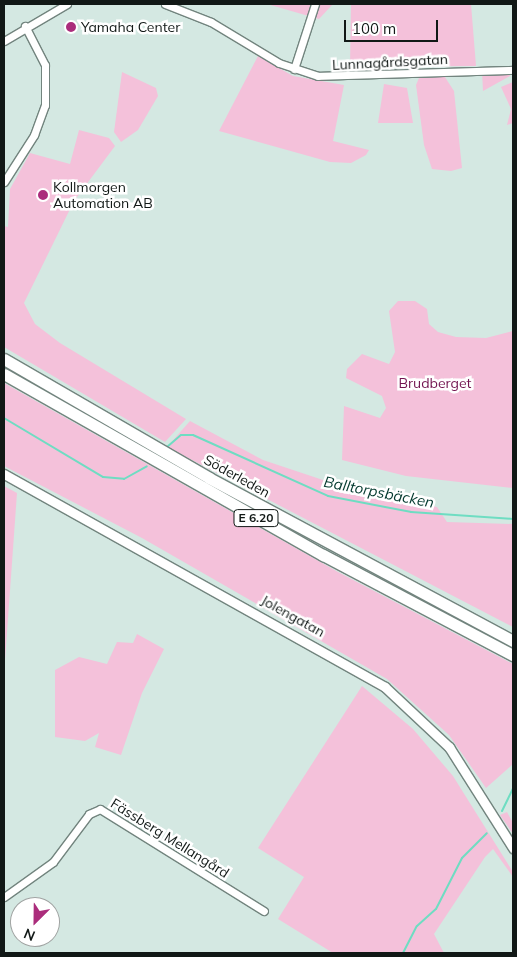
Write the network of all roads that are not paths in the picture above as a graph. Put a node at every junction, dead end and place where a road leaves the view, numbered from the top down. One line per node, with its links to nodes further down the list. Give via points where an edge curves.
1 (67, 4): 4 (street)
2 (165, 4): 6 (street, Lunnagårdsgatan, via 211,22)
3 (315, 4): 6 (street)
4 (25, 26): 5 (street); 8 (street, via 45,65 45,105 34,136)
5 (4, 41)
6 (294, 69): 7 (street, Lunnagårdsgatan, via 336,79)
7 (513, 70)
8 (4, 182)
9 (4, 359): 12 (highway, Söderleden / E 6.20, via 218,483)
10 (4, 374): 13 (highway, Söderleden / E 6.20, via 323,555)
11 (4, 474): 14 (street, Jolengatan, via 386,687 448,747)
12 (513, 641)
13 (513, 655)
14 (513, 848)
15 (4, 897): 16 (street, Fässberg Mellangård, via 53,862 89,814 100,809)
16 (264, 911)

